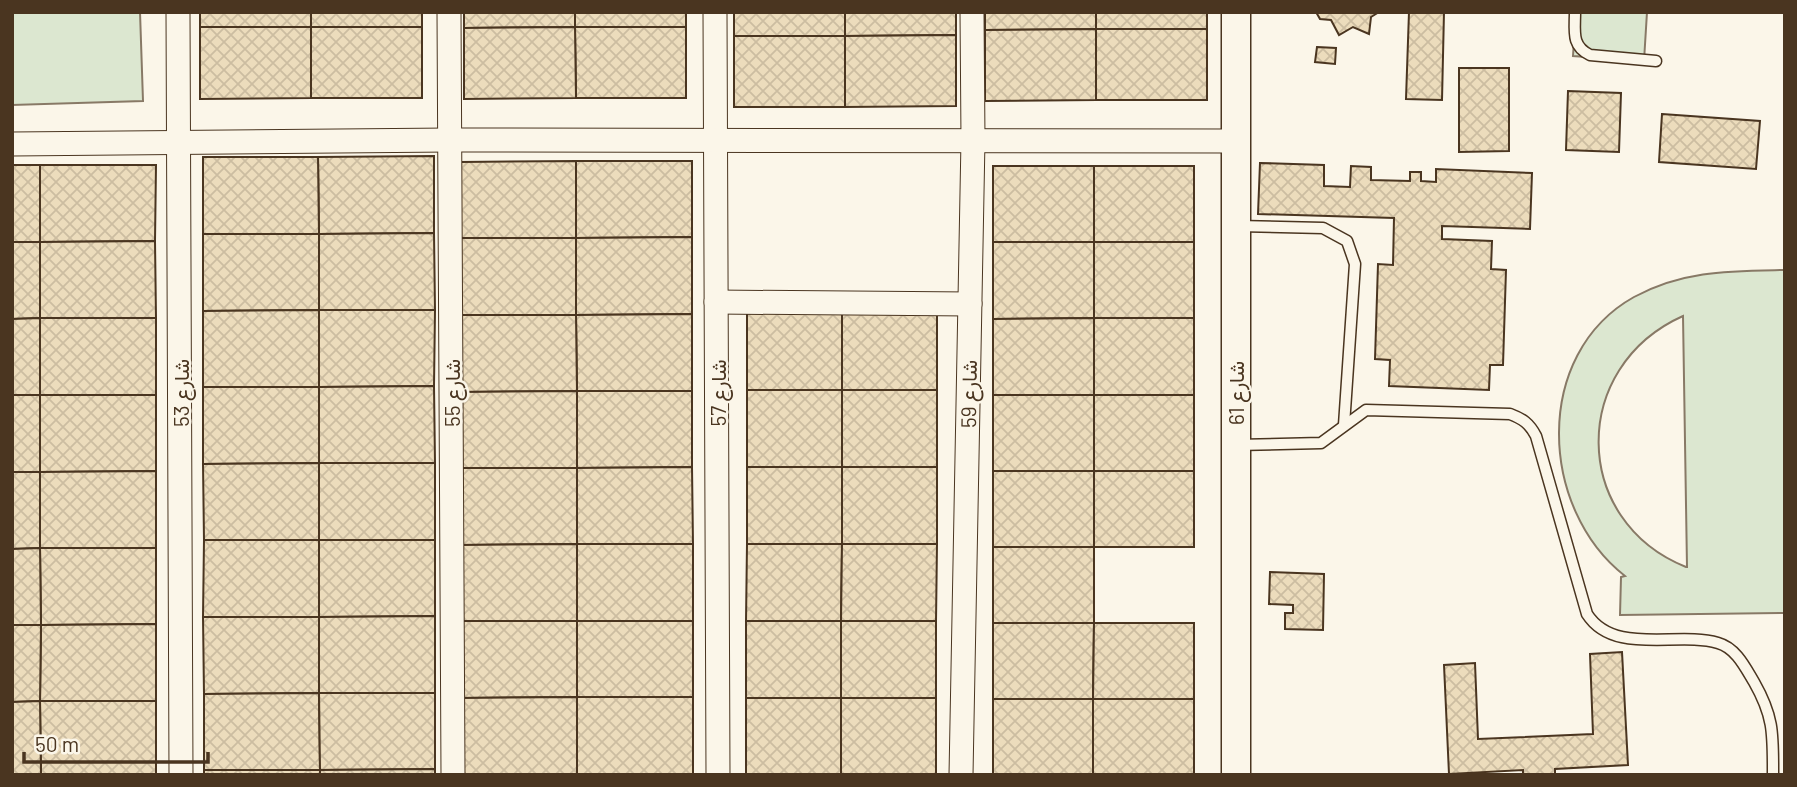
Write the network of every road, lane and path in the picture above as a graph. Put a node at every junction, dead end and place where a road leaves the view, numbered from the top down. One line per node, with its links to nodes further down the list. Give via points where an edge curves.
1 (178, 12): 11 (street, شارع 53)
2 (449, 12): 8 (street, شارع 55)
3 (715, 12): 12 (street, شارع 57)
4 (972, 12): 9 (street, شارع 59)
5 (1236, 12): 10 (street, شارع 61)
6 (1575, 12): 7 (lane, via 1575,43 1581,50 1590,55)
7 (1656, 61)
8 (450, 140): 11 (street); 12 (street); 20 (street, شارع 55)
9 (973, 140): 10 (street); 12 (street); 16 (street, شارع 59)
10 (1234, 141): 14 (street, شارع 61)
11 (180, 142): 13 (street); 19 (street, شارع 53)
12 (716, 142): 15 (street, شارع 57)
13 (12, 144)
14 (1234, 226): 17 (lane, via 1323,228 1347,241 1354,264); 18 (street, شارع 61)
15 (716, 302): 16 (street); 21 (street, شارع 57)
16 (970, 304): 22 (street, شارع 59)
17 (1344, 425): 18 (lane, via 1321,443); 24 (lane, via 1366,410 1510,414 1529,423 1594,626 1625,637 1720,643 1742,660 1767,702 1773,731)
18 (1235, 445): 23 (street, شارع 61)
19 (181, 775)
20 (453, 775)
21 (718, 775)
22 (961, 775)
23 (1236, 775)
24 (1773, 775)

